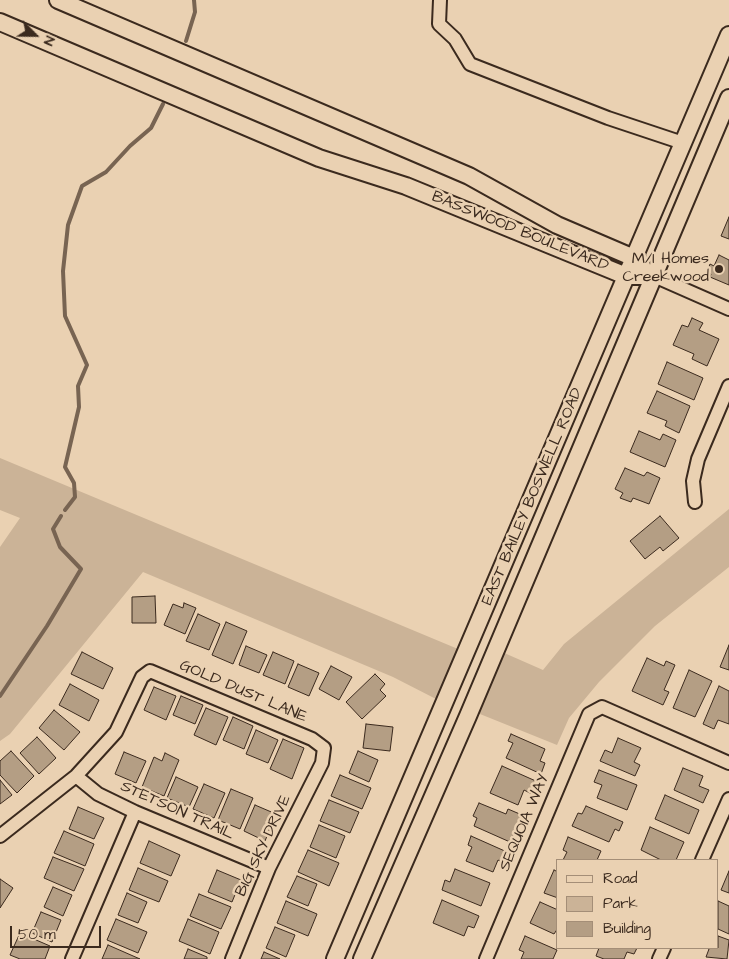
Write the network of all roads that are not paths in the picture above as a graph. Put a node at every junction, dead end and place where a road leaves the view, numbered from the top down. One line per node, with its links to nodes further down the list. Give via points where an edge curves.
1 (58, 0): 9 (main road, BASSWOOD BOULEVARD, via 453,169 557,225)
2 (440, 0): 8 (street, via 438,24 456,39 470,64 608,118)
3 (0, 22): 10 (main road, BASSWOOD BOULEVARD, via 302,151 420,191)
4 (729, 35): 6 (main road, EAST BAILEY BOSWELL ROAD)
5 (729, 98): 7 (main road, EAST BAILEY BOSWELL ROAD)
6 (700, 103): 7 (main road); 8 (main road, EAST BAILEY BOSWELL ROAD)
7 (726, 115): 11 (main road, EAST BAILEY BOSWELL ROAD)
8 (683, 143): 9 (main road, EAST BAILEY BOSWELL ROAD)
9 (634, 258): 10 (main road, EAST BAILEY BOSWELL ROAD); 11 (main road, BASSWOOD BOULEVARD)
10 (626, 276): 11 (main road, BASSWOOD BOULEVARD); 25 (main road, EAST BAILEY BOSWELL ROAD)
11 (654, 276): 12 (street); 26 (main road, EAST BAILEY BOSWELL ROAD)
12 (729, 309)
13 (729, 386): 14 (street, via 698,459 693,481)
14 (695, 502)
15 (324, 748): 17 (street, GOLD DUST LANE, via 295,731 154,672 146,672 116,732); 22 (street, BIG SKY DRIVE, via 322,763)
16 (729, 763): 27 (street, SEQUOIA WAY, via 602,707 589,714)
17 (76, 776): 19 (street, STETSON TRAIL, via 98,794); 20 (street)
18 (729, 799): 21 (street)
19 (135, 812): 22 (street, STETSON TRAIL); 23 (street)
20 (0, 836)
21 (702, 859)
22 (269, 868): 24 (street, BIG SKY DRIVE)
23 (72, 959)
24 (232, 959)
25 (335, 959)
26 (362, 959)
27 (486, 959)

